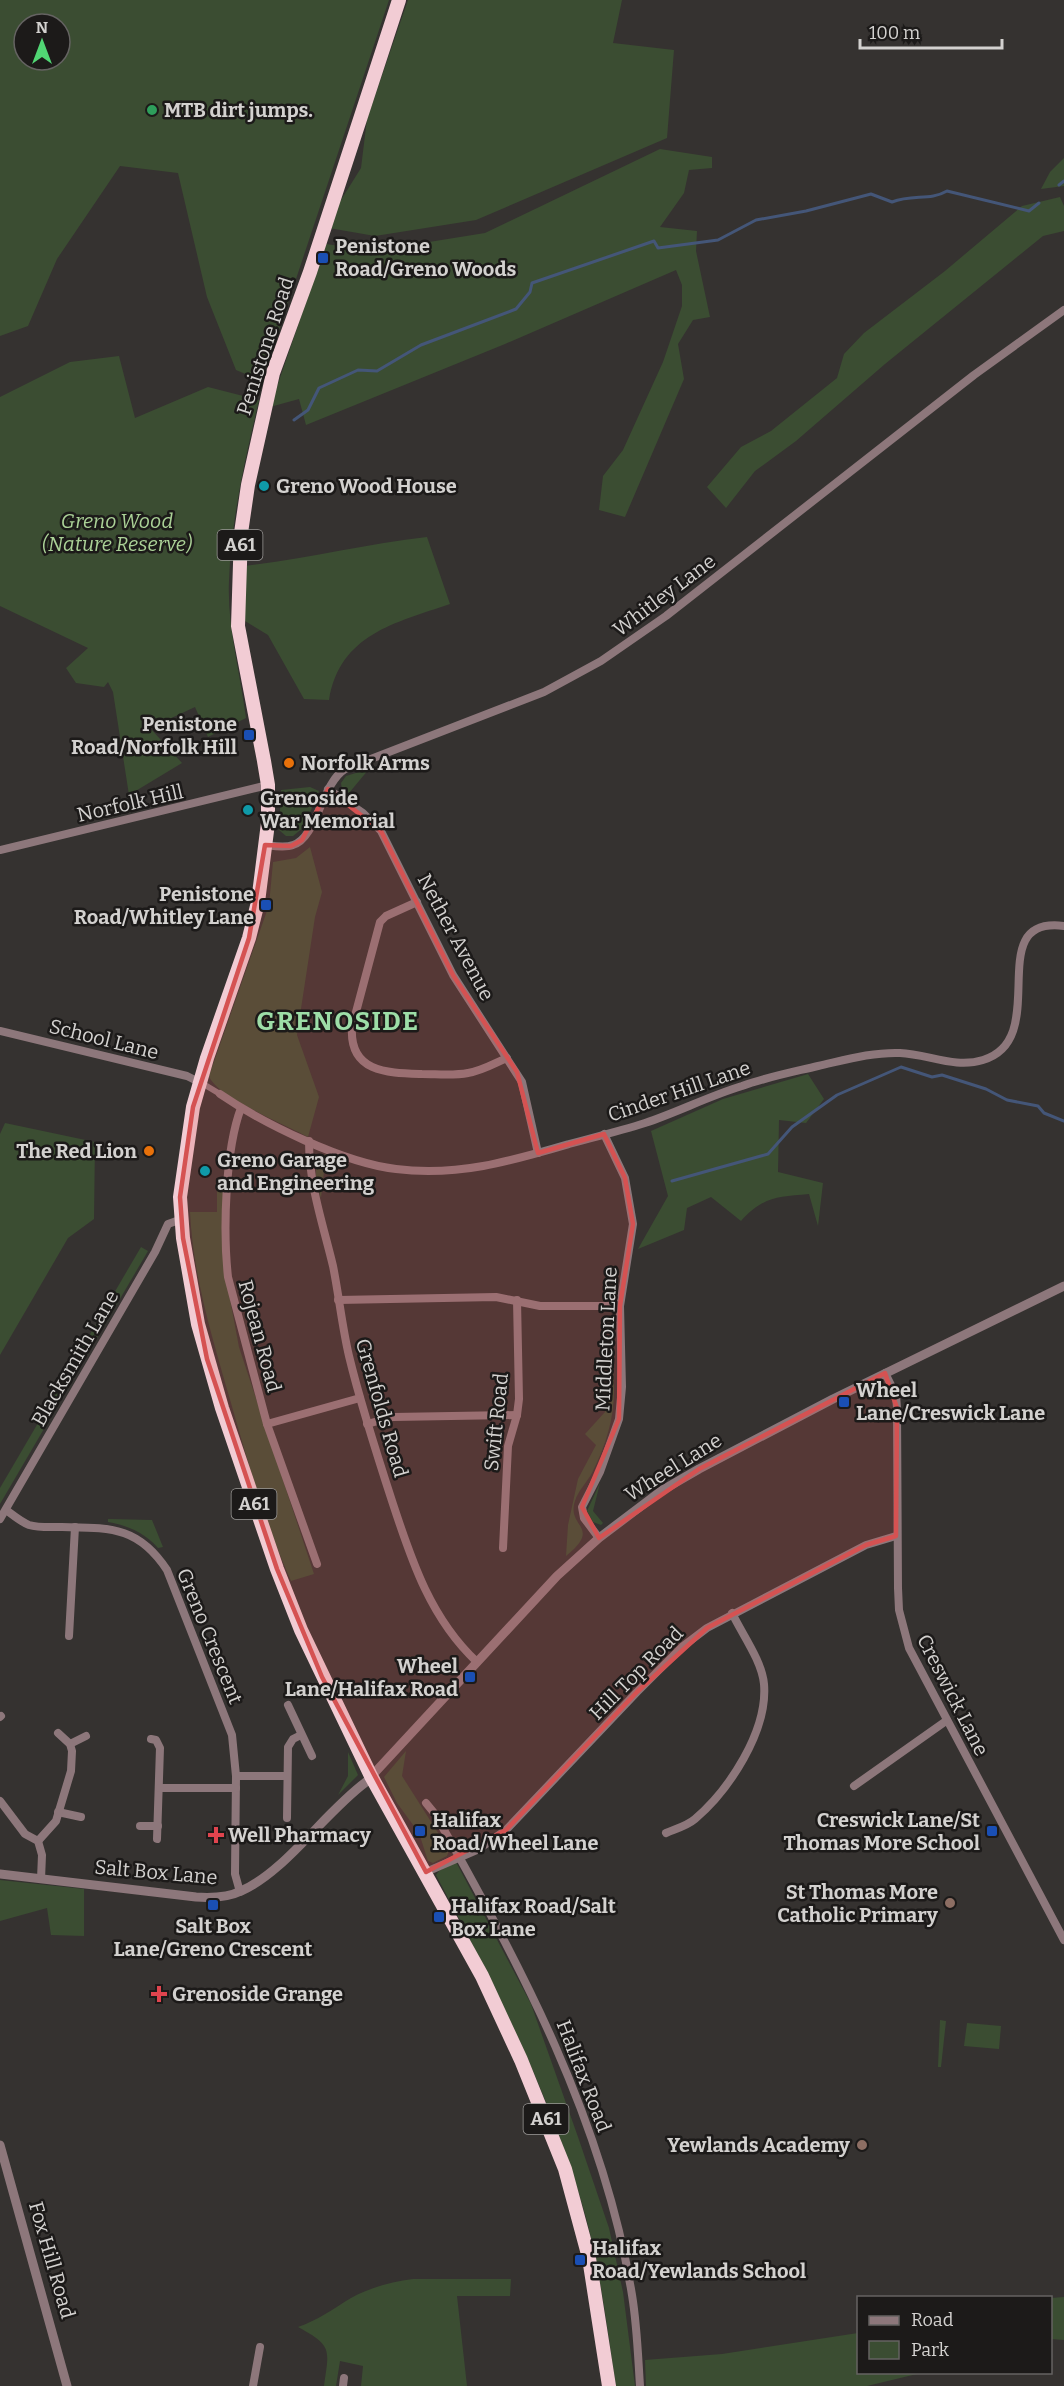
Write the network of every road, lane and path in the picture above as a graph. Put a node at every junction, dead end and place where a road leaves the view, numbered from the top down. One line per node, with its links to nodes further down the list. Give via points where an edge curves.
1 (399, 0): 3 (highway, Penistone Road / A61, via 273,373 248,485 241,533 238,626)
2 (1064, 310): 4 (street, Whitley Lane, via 974,375 666,616 601,661 544,692 345,769)
3 (268, 785): 5 (highway, A61); 6 (street, Norfolk Hill)
4 (328, 789): 5 (street, Whitley Lane, via 302,840 291,846); 7 (street, Nether Avenue, via 381,831)
5 (265, 845): 11 (highway, A61, via 249,938)
6 (0, 850)
7 (417, 902): 10 (street, Nether Avenue, via 453,975); 10 (street, via 380,922 352,1027 353,1044 361,1060 383,1071 449,1075 473,1072)
8 (1064, 926): 14 (street, Cinder Hill Lane, via 1040,926 1023,943 1016,1017 1006,1042 995,1056 959,1063 914,1054 872,1054 740,1086 645,1123)
9 (0, 1031): 11 (street, School Lane)
10 (507, 1058): 16 (street, Nether Avenue, via 522,1082)
11 (199, 1082): 12 (street); 17 (highway, A61, via 180,1197)
12 (220, 1094): 13 (street, Cinder Hill Lane)
13 (241, 1108): 15 (street, Cinder Hill Lane); 25 (street, Rojean Road, via 230,1169 225,1258 231,1299)
14 (604, 1134): 16 (street, Cinder Hill Lane); 21 (street, Middleton Lane, via 625,1178 633,1216)
15 (309, 1142): 16 (street, Cinder Hill Lane, via 378,1166 416,1171 488,1167); 19 (street, Grenfolds Road, via 310,1172)
16 (538, 1153)
17 (182, 1218): 27 (street, Blacksmith Lane, via 168,1224); 47 (highway, A61, via 186,1266 198,1324 249,1490 302,1630)
18 (1064, 1286): 22 (street, Wheel Lane)
19 (339, 1299): 20 (street, via 484,1296); 23 (street, Grenfolds Road)
20 (517, 1300): 21 (street, via 540,1306); 24 (street, Swift Road)
21 (620, 1306): 31 (street, Middleton Lane, via 619,1419 600,1472 582,1507 584,1518)
22 (885, 1373): 30 (street, Creswick Lane, via 892,1384 897,1408); 31 (street, Wheel Lane, via 699,1468)
23 (360, 1398): 25 (street); 26 (street, Grenfolds Road)
24 (518, 1415): 26 (street, via 393,1417); 32 (street, Swift Road, via 508,1446)
25 (267, 1424): 33 (street, Rojean Road)
26 (367, 1424): 36 (street, Grenfolds Road, via 423,1586 446,1629)
27 (6, 1510): 28 (street, Blacksmith Lane); 29 (street, Greno Crescent, via 29,1525)
28 (0, 1519)
29 (75, 1527): 35 (street); 45 (street, Greno Crescent, via 121,1531 141,1541 157,1556 230,1729)
30 (896, 1536): 34 (street, Hill Top Road, via 866,1545); 38 (street, Creswick Lane, via 903,1630 919,1671)
31 (599, 1538): 36 (street, Wheel Lane, via 557,1576)
32 (503, 1548)
33 (317, 1564)
34 (732, 1613): 58 (street, via 764,1683 753,1739 742,1762 694,1820); 61 (street, Hill Top Road, via 682,1647 506,1830)
35 (69, 1636)
36 (477, 1662): 47 (street, Wheel Lane)
37 (288, 1706): 40 (street)
38 (946, 1721): 48 (street); 66 (street, Creswick Lane)
39 (58, 1733): 43 (street)
40 (302, 1735): 44 (street); 46 (street, via 290,1742)
41 (86, 1736): 43 (street)
42 (151, 1739): 49 (street, via 160,1748)
43 (70, 1744): 53 (street, via 71,1771)
44 (312, 1756)
45 (236, 1776): 46 (street); 50 (street, Greno Crescent)
46 (287, 1776): 55 (street)
47 (371, 1776): 62 (highway, A61); 65 (street, Salt Box Lane, via 270,1872)
48 (854, 1786)
49 (160, 1788): 50 (street); 57 (street)
50 (236, 1788): 65 (street, Greno Crescent, via 235,1874)
51 (0, 1801): 60 (street, via 17,1826)
52 (426, 1803): 61 (street, Halifax Road)
53 (58, 1812): 54 (street); 60 (street, via 56,1821)
54 (81, 1817)
55 (287, 1818)
56 (140, 1826): 57 (street)
57 (158, 1826): 59 (street)
58 (666, 1833)
59 (157, 1839)
60 (38, 1841): 64 (street)
61 (460, 1856): 62 (street, Hill Top Road); 72 (street, Halifax Road, via 541,2011 596,2154 632,2296)
62 (426, 1872): 71 (highway, A61, via 500,2011 565,2169 589,2258)
63 (0, 1874): 64 (street, Salt Box Lane)
64 (41, 1879): 65 (street, Salt Box Lane, via 189,1897 212,1898)
65 (240, 1892)
66 (1064, 1940)
67 (0, 2145): 69 (street, Fox Hill Road)
68 (260, 2347): 70 (street)
69 (67, 2386)
70 (253, 2386)
71 (609, 2386)
72 (640, 2386)

